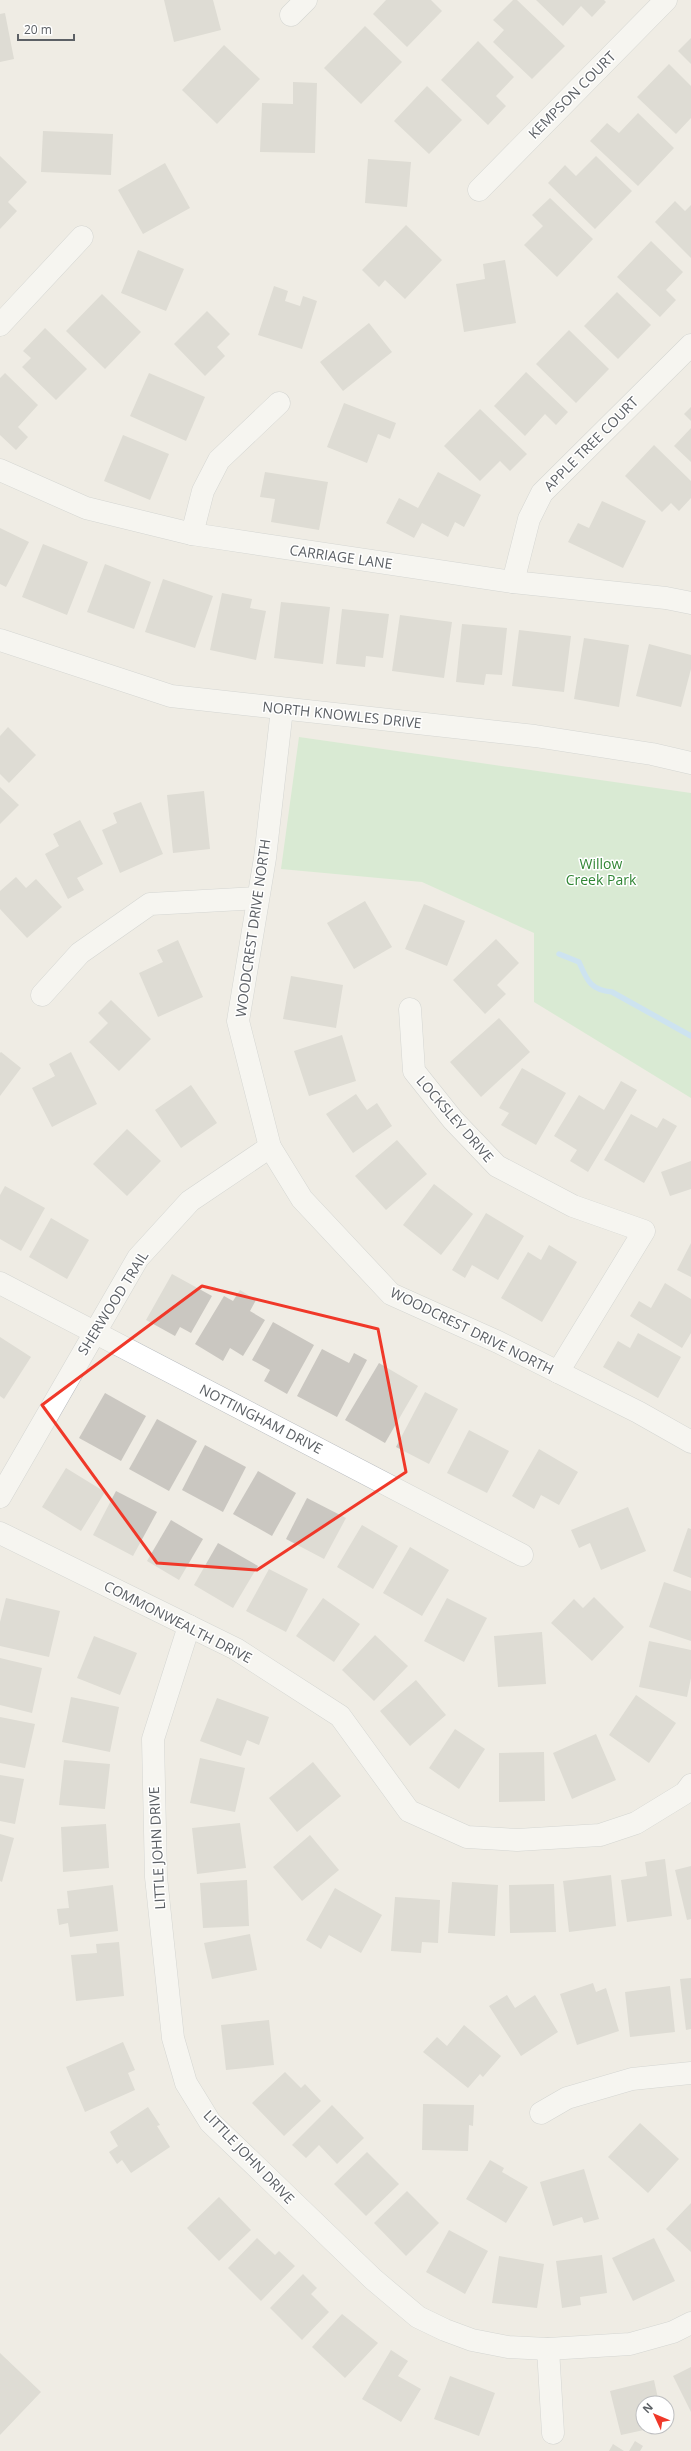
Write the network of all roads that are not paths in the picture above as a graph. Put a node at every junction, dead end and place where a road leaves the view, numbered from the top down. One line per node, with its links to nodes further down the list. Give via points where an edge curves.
1 (666, 0): 2 (street, KEMPSON COURT)
2 (478, 190)
3 (82, 237): 4 (street)
4 (0, 325)
5 (691, 345): 9 (street, APPLE TREE COURT, via 542,493 529,519)
6 (279, 403): 8 (street, via 219,460 203,491)
7 (0, 470): 8 (street, CARRIAGE LANE, via 86,508)
8 (192, 534): 9 (street, CARRIAGE LANE)
9 (513, 582): 10 (street, CARRIAGE LANE, via 666,598)
10 (691, 603)
11 (0, 641): 12 (street, NORTH KNOWLES DRIVE, via 171,696)
12 (282, 709): 13 (street, NORTH KNOWLES DRIVE, via 535,736 652,754); 14 (street, WOODCREST DRIVE NORTH)
13 (691, 764)
14 (258, 898): 15 (street, via 150,904 80,953); 17 (street, WOODCREST DRIVE NORTH, via 238,1021)
15 (42, 995)
16 (410, 1009): 20 (street, LOCKSLEY DRIVE, via 414,1071 453,1120 497,1166 573,1206 644,1231)
17 (270, 1147): 19 (street, SHERWOOD TRAIL, via 190,1201 138,1258); 20 (street, WOODCREST DRIVE NORTH, via 302,1199 390,1294)
18 (0, 1283): 19 (street, NOTTINGHAM DRIVE)
19 (94, 1332): 22 (street, SHERWOOD TRAIL); 24 (street, NOTTINGHAM DRIVE)
20 (558, 1372): 21 (street, WOODCREST DRIVE NORTH)
21 (691, 1442)
22 (0, 1497)
23 (0, 1533): 25 (street, COMMONWEALTH DRIVE)
24 (522, 1555)
25 (189, 1626): 26 (street, COMMONWEALTH DRIVE, via 236,1649 340,1716 409,1811 467,1837 517,1840 600,1835 636,1823 685,1793); 30 (street, LITTLE JOHN DRIVE, via 153,1739 156,1877 172,2038 186,2083 210,2122 373,2279 418,2317 472,2340 508,2347)
26 (691, 1784)
27 (691, 2073): 28 (street, via 632,2079 567,2098)
28 (541, 2113)
29 (691, 2323): 30 (street, LITTLE JOHN DRIVE, via 673,2332 630,2344)
30 (548, 2349): 31 (street)
31 (553, 2433)

